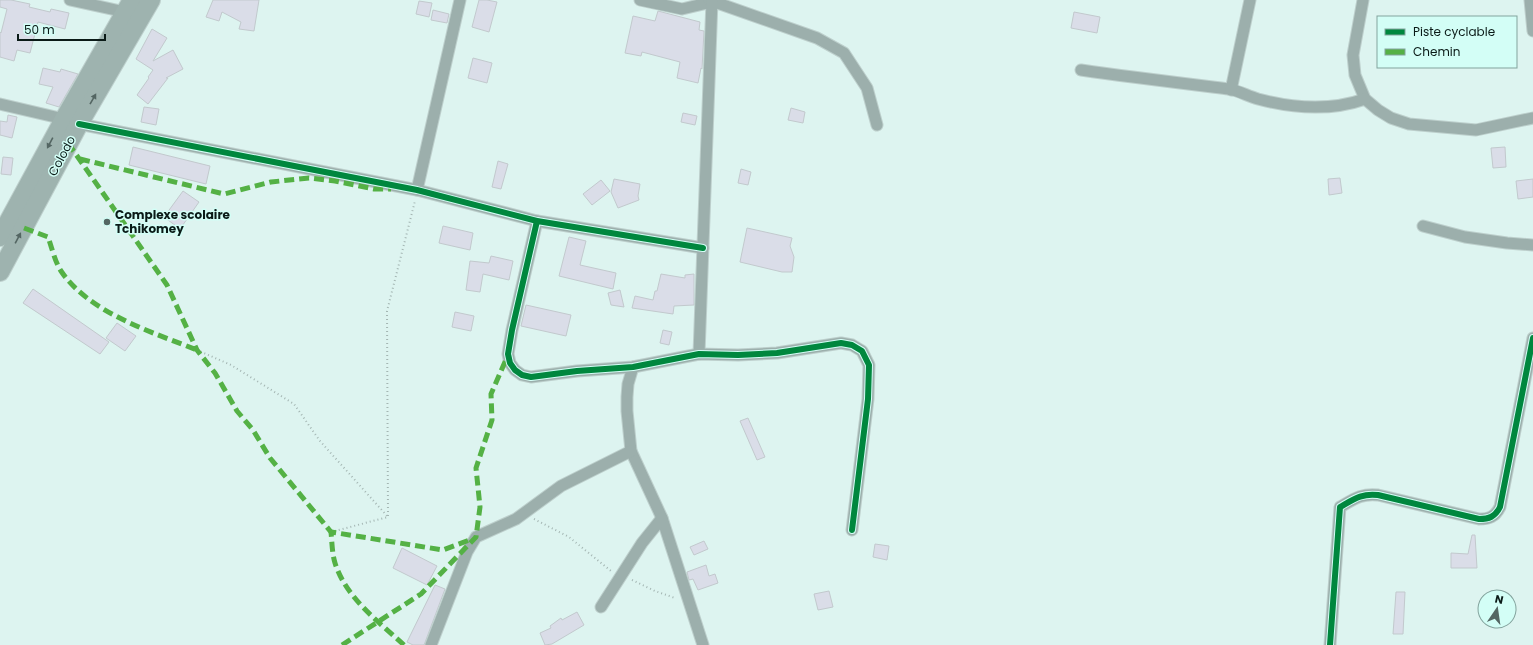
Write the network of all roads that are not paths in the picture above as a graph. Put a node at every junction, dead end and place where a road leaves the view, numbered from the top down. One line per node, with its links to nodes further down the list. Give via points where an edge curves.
1 (70, 0): 9 (street)
2 (151, 0): 16 (main road, Colodo, one-way to 2)
3 (460, 0): 18 (street)
4 (640, 0): 5 (street, via 682,9)
5 (711, 0): 17 (street, via 817,38 844,53 867,88); 24 (street)
6 (1250, 0): 12 (street)
7 (1363, 0): 13 (street, via 1353,55 1355,75)
8 (1530, 0): 10 (street)
9 (129, 6): 16 (main road, Colodo)
10 (1533, 31)
11 (1081, 70): 12 (street)
12 (1231, 90): 13 (street, via 1257,99 1307,106 1336,106)
13 (1365, 99): 15 (street, via 1391,118 1409,124 1476,130)
14 (0, 104): 16 (street)
15 (1533, 118)
16 (71, 121): 18 (street); 19 (main road, Colodo, one-way to 19); 25 (main road, Colodo, one-way to 16)
17 (877, 125)
18 (417, 190): 20 (street)
19 (5, 219): 22 (main road, Colodo)
20 (537, 221): 24 (street); 28 (street, via 508,354 515,370 531,377)
21 (1423, 226): 23 (street, via 1465,237)
22 (0, 237)
23 (1533, 245)
24 (703, 248): 27 (street)
25 (0, 272)
26 (1533, 338): 35 (street, via 1500,507 1496,514 1488,519 1479,519 1367,494 1340,507)
27 (699, 354): 28 (street); 31 (street, via 777,352 841,343 852,345 862,351 869,365 868,398)
28 (634, 367): 29 (street, via 628,384 627,404)
29 (631, 452): 30 (street); 33 (street, via 561,486 528,512 476,537 467,552)
30 (662, 518): 32 (street, via 635,553); 34 (street)
31 (852, 530)
32 (601, 606)
33 (432, 645)
34 (703, 645)
35 (1330, 645)

